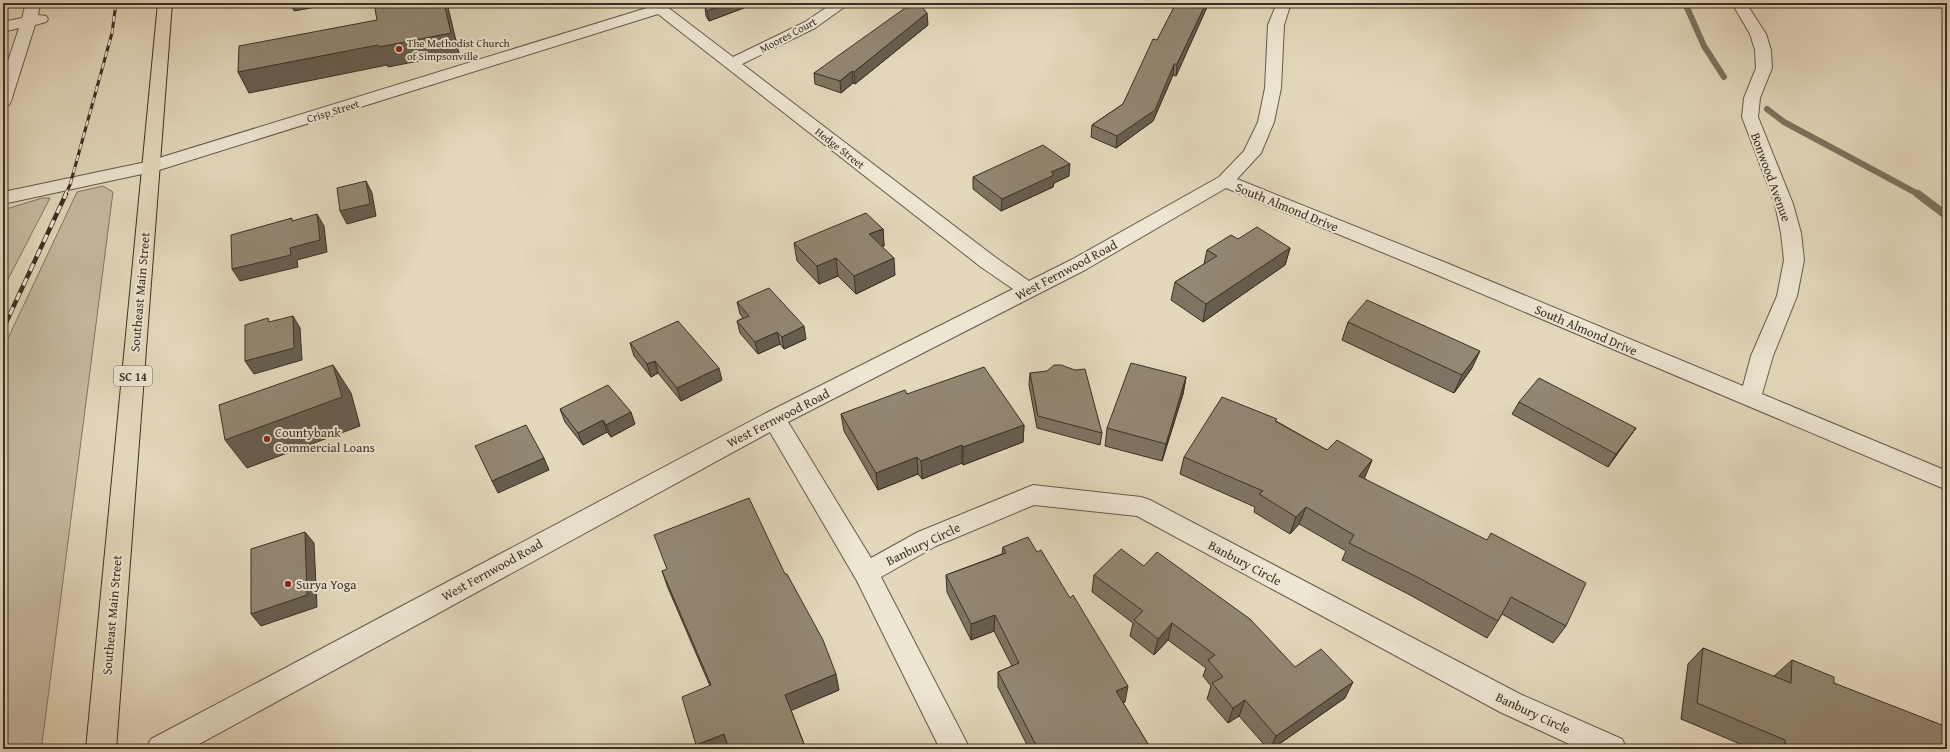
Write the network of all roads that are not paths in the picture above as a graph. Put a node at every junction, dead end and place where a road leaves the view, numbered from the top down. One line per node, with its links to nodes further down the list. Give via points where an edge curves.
1 (33, 3): 8 (street)
2 (165, 3): 12 (main road, Southeast Main Street / SC 14)
3 (843, 3): 10 (street, Moores Court, via 804,28)
4 (1284, 3): 13 (street, West Fernwood Road, via 1276,25 1273,88 1266,122 1252,153)
5 (1739, 3): 16 (street, Bonwood Avenue, via 1758,34 1763,50 1764,68 1752,98 1750,117 1784,204 1794,260 1787,296 1762,356)
6 (656, 6): 10 (street, Hedge Street); 12 (street, Crisp Street)
7 (44, 18): 8 (street)
8 (29, 21): 9 (street); 11 (street)
9 (3, 27)
10 (731, 64): 15 (street, Hedge Street)
11 (3, 101)
12 (150, 167): 14 (street, Crisp Street); 20 (main road, Southeast Main Street / SC 14)
13 (1225, 181): 15 (street, West Fernwood Road, via 1078,265); 16 (street, South Almond Drive)
14 (3, 198)
15 (1028, 290): 17 (street, West Fernwood Road)
16 (1750, 399): 18 (street, South Almond Drive)
17 (774, 420): 19 (street); 21 (street, West Fernwood Road)
18 (1947, 481)
19 (866, 573): 22 (street); 23 (street, Banbury Circle, via 927,539 1034,494 1141,507 1510,703)
20 (101, 749)
21 (161, 749)
22 (955, 749)
23 (1612, 749)

